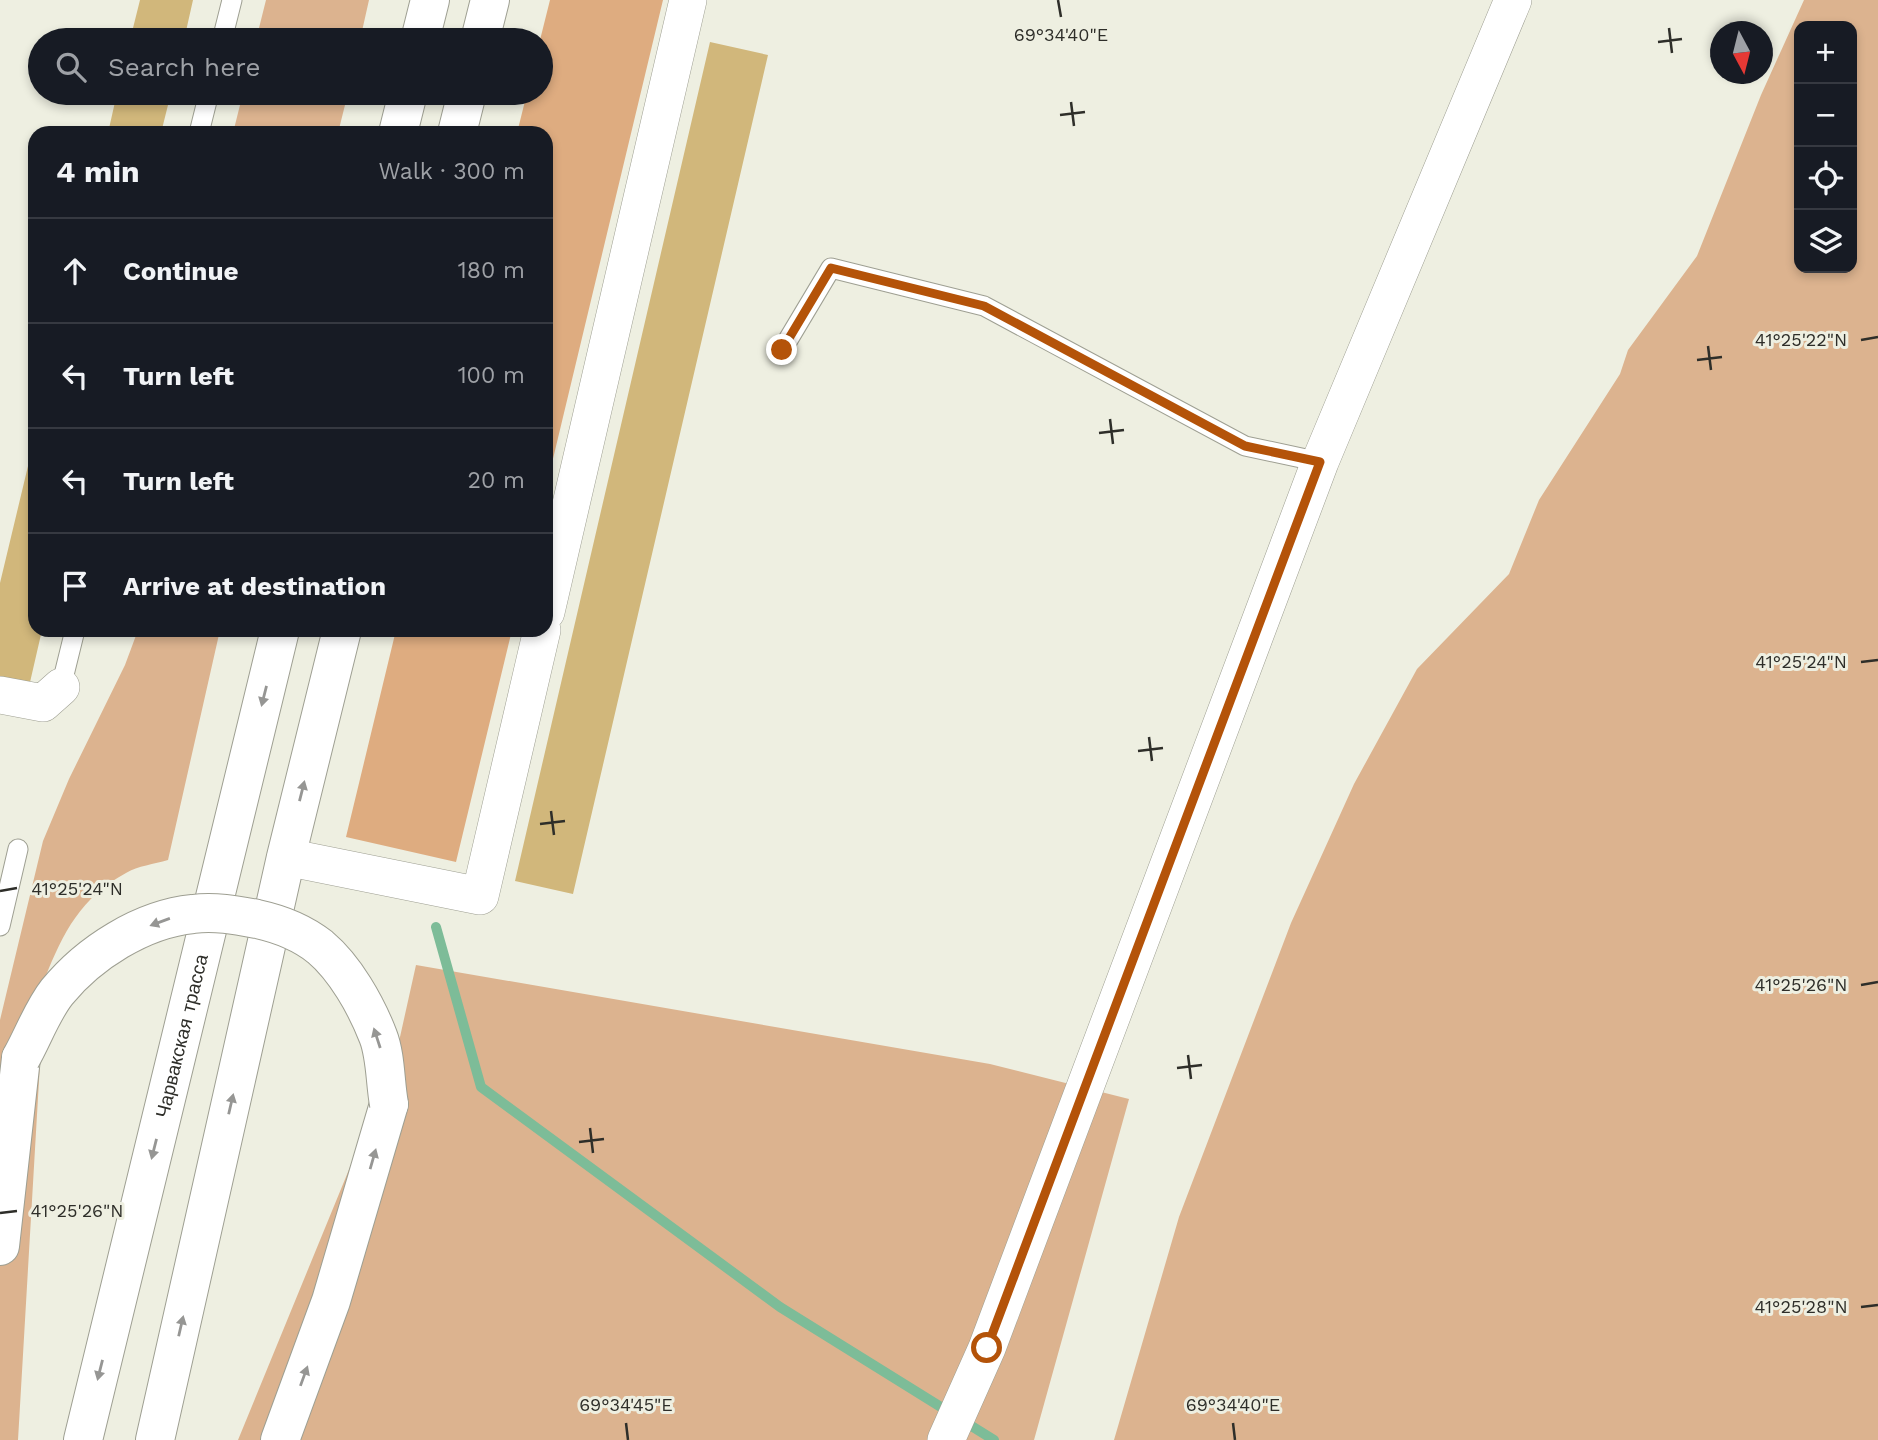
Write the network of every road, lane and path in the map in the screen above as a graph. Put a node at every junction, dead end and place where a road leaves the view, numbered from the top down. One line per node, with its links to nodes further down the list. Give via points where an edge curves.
1 (232, 0): 6 (lane)
2 (430, 0): 7 (highway)
3 (490, 0): 8 (highway)
4 (688, 0): 17 (street)
5 (1513, 0): 16 (street)
6 (225, 28)
7 (423, 28)
8 (483, 28)
9 (206, 105): 12 (lane)
10 (405, 105): 13 (highway)
11 (464, 105): 14 (highway)
12 (201, 126)
13 (400, 126)
14 (459, 126)
15 (782, 350): 16 (lane, via 831,268 984,306 1245,446)
16 (1320, 462): 28 (street, via 987,1348)
17 (553, 582)
18 (73, 637): 22 (lane)
19 (278, 637): 29 (highway, Чарвакская трасса, one-way to 29)
20 (340, 637): 25 (highway, one-way to 20)
21 (540, 637): 25 (street, via 480,896)
22 (61, 687): 23 (street, via 43,703)
23 (0, 695)
24 (18, 849): 26 (lane)
25 (286, 857): 30 (highway, one-way to 25)
26 (0, 926)
27 (0, 1246): 31 (highway, one-way to 27, bridge, via 331,1301 389,1104 379,1038 356,991 320,947 284,926 239,916 194,914 149,925 96,955 57,993 21,1058)
28 (947, 1439)
29 (83, 1440)
30 (155, 1440)
31 (280, 1440)

